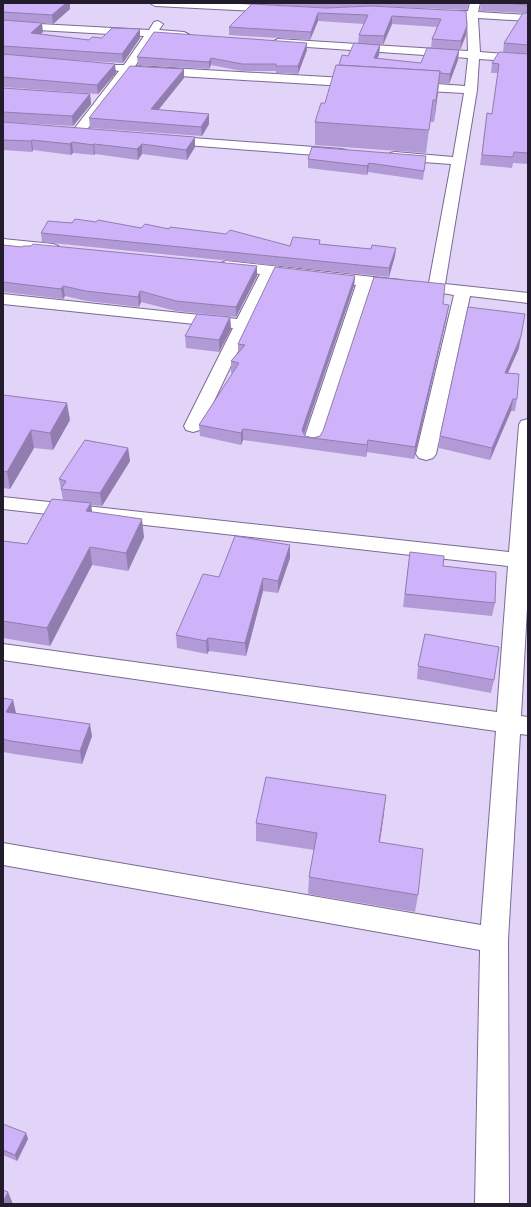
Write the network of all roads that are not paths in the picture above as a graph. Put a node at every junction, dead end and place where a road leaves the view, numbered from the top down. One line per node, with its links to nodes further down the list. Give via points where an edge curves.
1 (155, 3): 2 (street)
2 (173, 4): 4 (street); 8 (street)
3 (474, 9): 5 (street); 6 (street); 11 (street)
4 (288, 10)
5 (449, 14)
6 (528, 18)
7 (3, 25): 8 (street)
8 (152, 33): 9 (street); 14 (street)
9 (199, 36)
10 (270, 41): 11 (street)
11 (474, 55): 12 (street); 17 (street)
12 (528, 59)
13 (103, 67): 14 (street)
14 (127, 69): 15 (street); 19 (street)
15 (370, 84)
16 (401, 86): 17 (street)
17 (471, 90): 24 (street)
18 (87, 99): 19 (street)
19 (102, 100): 20 (street, via 70,133)
20 (93, 134)
21 (156, 139): 22 (street)
22 (355, 154)
23 (379, 155): 24 (street)
24 (458, 161): 30 (street)
25 (3, 244): 26 (street)
26 (66, 250)
27 (214, 265): 28 (street)
28 (269, 271): 29 (street); 34 (street)
29 (365, 282): 30 (street); 37 (street)
30 (436, 288): 31 (street)
31 (463, 292): 32 (street); 38 (street)
32 (528, 298)
33 (3, 299): 34 (street)
34 (242, 324): 36 (street)
35 (528, 425): 40 (street)
36 (193, 426)
37 (312, 442)
38 (426, 454)
39 (3, 503): 40 (street)
40 (519, 560): 42 (street)
41 (3, 652): 42 (street)
42 (519, 725): 44 (street)
43 (3, 854): 44 (street)
44 (494, 940): 45 (street)
45 (492, 1204)

